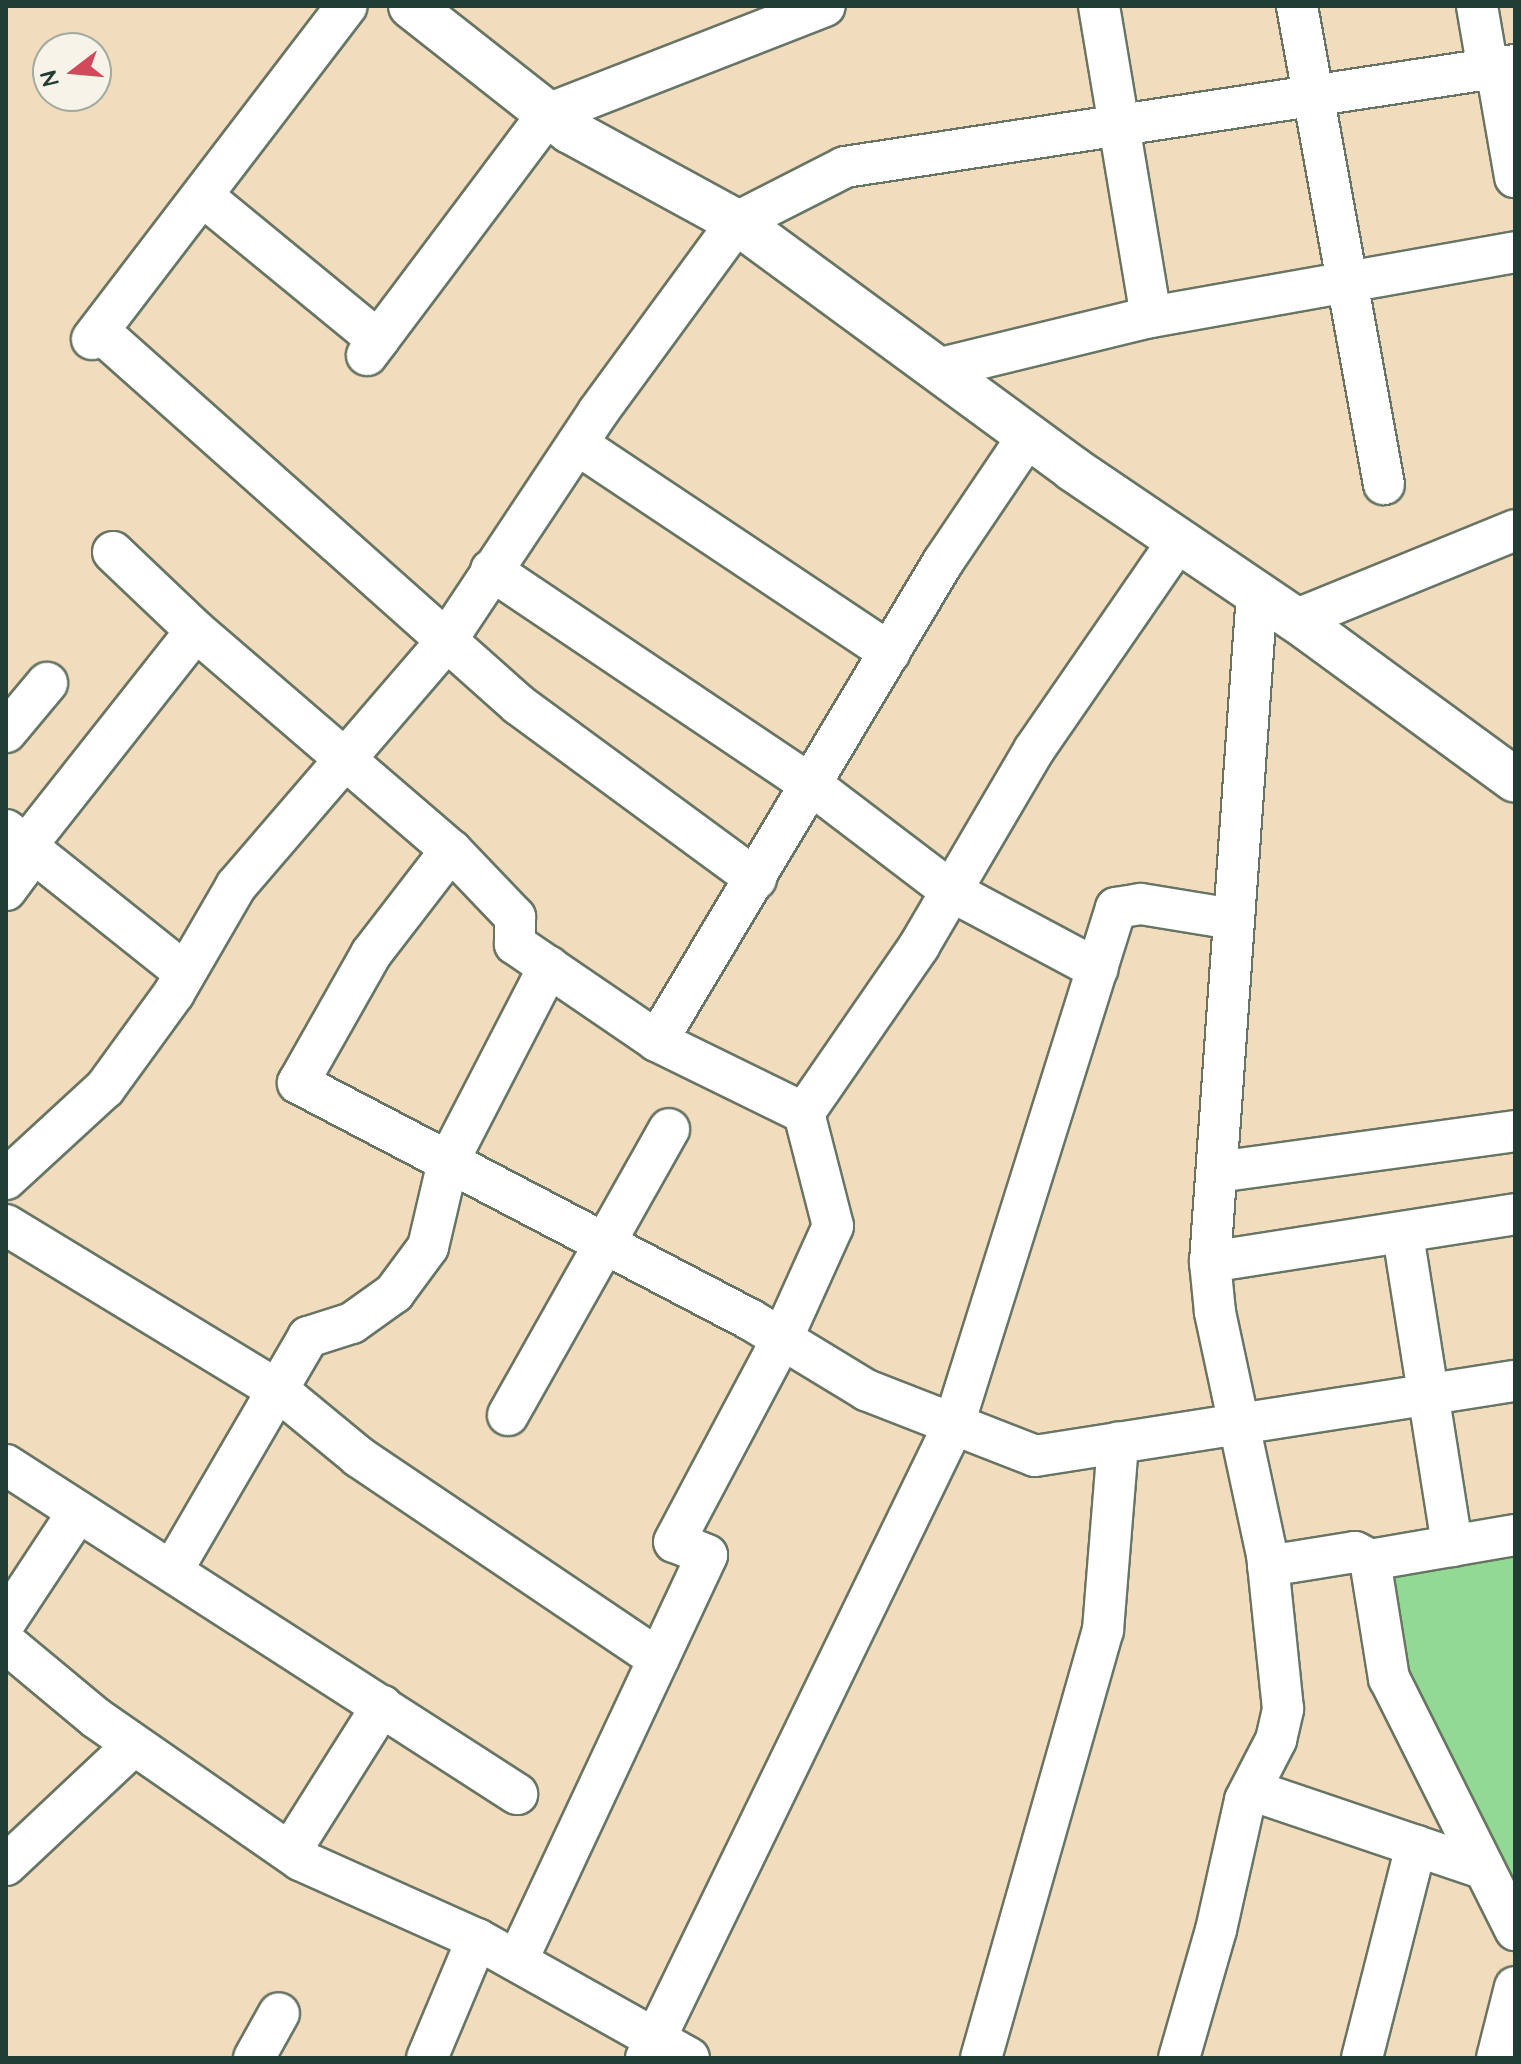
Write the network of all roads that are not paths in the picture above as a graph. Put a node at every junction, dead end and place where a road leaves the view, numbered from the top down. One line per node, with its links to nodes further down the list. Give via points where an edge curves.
1 (347, 6): 12 (street)
2 (411, 6): 9 (street)
3 (1099, 6): 10 (street)
4 (1297, 6): 8 (street)
5 (1477, 6): 7 (street)
6 (820, 7): 9 (street)
7 (1500, 68): 8 (street); 11 (street)
8 (1313, 96): 10 (street); 15 (street)
9 (548, 114): 12 (street, via 373,347); 13 (street)
10 (1116, 126): 13 (street, via 845,167); 16 (street)
11 (1515, 177)
12 (205, 198): 28 (street, via 96,335)
13 (737, 222): 17 (street); 19 (street)
14 (1515, 252): 15 (street)
15 (1344, 280): 16 (street); 20 (street)
16 (1151, 317): 17 (street)
17 (937, 369): 18 (street)
18 (1028, 436): 22 (street); 29 (street, via 943,562)
19 (577, 444): 24 (street); 29 (street)
20 (1384, 484)
21 (1515, 530): 26 (street)
22 (1178, 541): 25 (street); 39 (street, via 1034,750)
23 (113, 552): 27 (street)
24 (491, 570): 28 (street); 34 (street)
25 (1257, 594): 26 (street); 40 (street)
26 (1295, 620): 33 (street)
27 (196, 631): 32 (street); 35 (street)
28 (447, 640): 32 (street); 37 (street, via 615,780)
29 (890, 653): 34 (street)
30 (47, 683): 31 (street)
31 (6, 732)
32 (343, 759): 36 (street); 43 (street, via 236,886)
33 (1515, 780)
34 (813, 786): 37 (street); 39 (street)
35 (22, 842): 38 (street); 43 (street)
36 (451, 850): 41 (street, via 515,917 515,944); 48 (street, via 371,954 298,1083)
37 (756, 879): 44 (street)
38 (6, 890)
39 (951, 891): 42 (street); 45 (street)
40 (1233, 919): 42 (street, via 1141,904 1116,908); 49 (street)
41 (549, 966): 44 (street); 48 (street)
42 (1097, 969): 61 (street)
43 (185, 973): 50 (street, via 105,1088)
44 (657, 1041): 45 (street)
45 (804, 1113): 56 (street, via 833,1226)
46 (669, 1129): 54 (street)
47 (1515, 1131): 49 (street)
48 (448, 1162): 54 (street); 58 (street, via 428,1247 394,1293 352,1323 308,1337)
49 (1217, 1172): 55 (street)
50 (6, 1179)
51 (1515, 1214): 53 (street)
52 (6, 1225): 58 (street)
53 (1403, 1235): 55 (street); 59 (street)
54 (604, 1243): 56 (street); 60 (street)
55 (1210, 1262): 62 (street, via 1215,1312)
56 (782, 1339): 61 (street, via 866,1390); 73 (street, via 674,1542 707,1555)
57 (1515, 1381): 59 (street)
58 (279, 1391): 70 (street); 73 (street, via 359,1457)
59 (1427, 1395): 62 (street); 67 (street)
60 (508, 1415)
61 (954, 1424): 63 (street, via 1035,1456); 87 (street)
62 (1241, 1424): 63 (street); 69 (street)
63 (1118, 1443): 91 (street, via 1103,1630)
64 (6, 1465): 65 (street)
65 (78, 1512): 70 (street); 71 (street)
66 (1515, 1535): 67 (street)
67 (1452, 1546): 68 (street)
68 (1370, 1560): 69 (street, via 1355,1552); 81 (street, via 1389,1678)
69 (1268, 1566): 76 (street, via 1283,1709 1276,1740)
70 (172, 1571): 74 (street)
71 (6, 1621)
72 (6, 1643): 75 (street)
73 (658, 1659): 84 (street)
74 (382, 1706): 77 (street); 79 (street)
75 (134, 1745): 79 (street); 80 (street)
76 (1251, 1790): 78 (street); 92 (street)
77 (517, 1794)
78 (1416, 1846): 81 (street); 93 (street)
79 (290, 1852): 83 (street)
80 (6, 1865)
81 (1481, 1868): 82 (street)
82 (1515, 1930)
83 (477, 1939): 84 (street); 89 (street)
84 (517, 1961): 87 (street)
85 (1515, 1987): 94 (street)
86 (279, 2013): 88 (street)
87 (650, 2049): 90 (street)
88 (254, 2058)
89 (427, 2058)
90 (689, 2058)
91 (981, 2058)
92 (1179, 2058)
93 (1362, 2058)
94 (1497, 2058)

